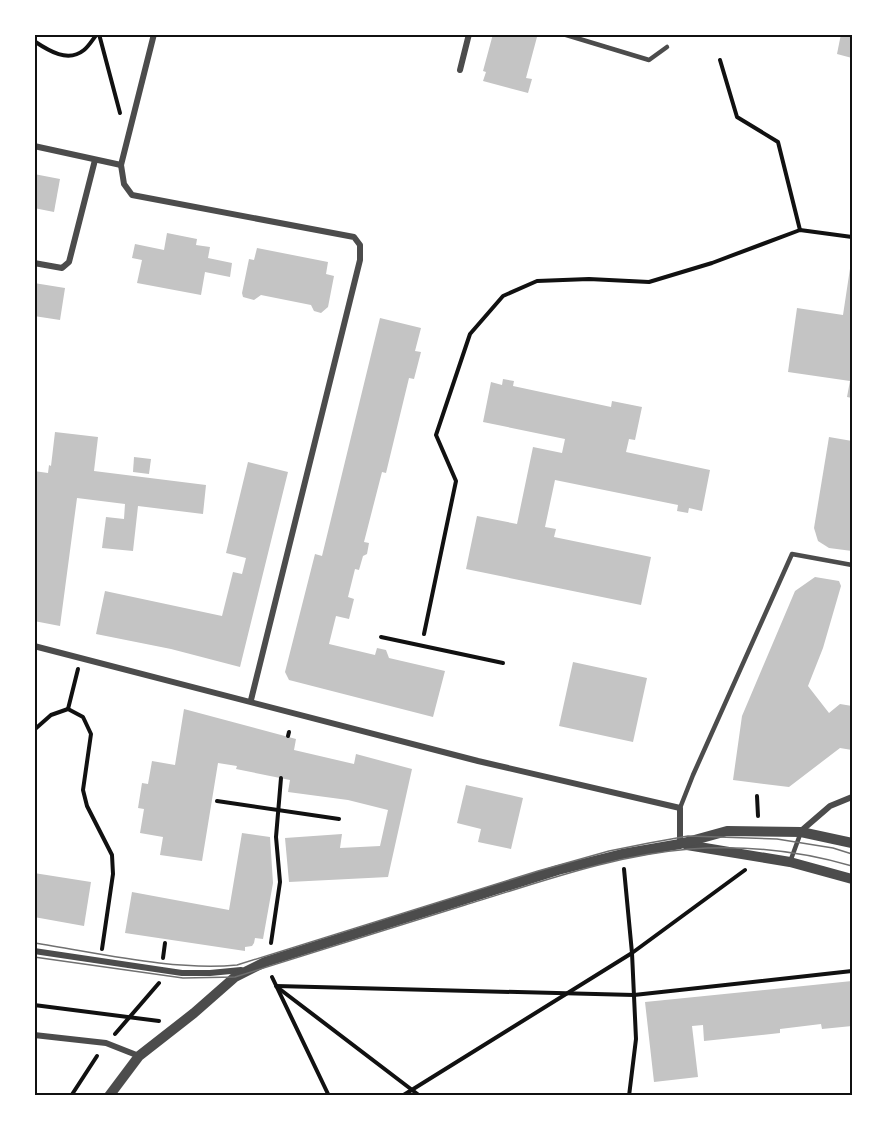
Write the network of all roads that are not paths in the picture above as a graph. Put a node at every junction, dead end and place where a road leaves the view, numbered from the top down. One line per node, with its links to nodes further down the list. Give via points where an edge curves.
1 (154, 34): 8 (street)
2 (469, 34): 5 (street)
3 (563, 34): 4 (lane, via 650,60)
4 (667, 47)
5 (460, 70)
6 (34, 146): 7 (street)
7 (95, 160): 8 (street); 9 (street, via 69,262 62,268)
8 (121, 165): 12 (street, via 124,184 132,195 354,237 360,245 360,260)
9 (34, 263)
10 (852, 565): 14 (lane, via 792,554)
11 (34, 646): 12 (street)
12 (250, 700): 14 (street, via 478,761)
13 (852, 797): 15 (street, via 830,806)
14 (680, 808): 17 (street)
15 (801, 832): 16 (street); 17 (street, via 727,831); 18 (lane)
16 (852, 843)
17 (680, 844): 18 (street); 21 (street, via 558,870)
18 (790, 862): 19 (street)
19 (852, 879)
20 (34, 951): 21 (street, via 182,973 235,972)
21 (253, 967): 23 (street, via 234,977)
22 (34, 1035): 23 (street, via 106,1043)
23 (139, 1056): 24 (street)
24 (109, 1095)

